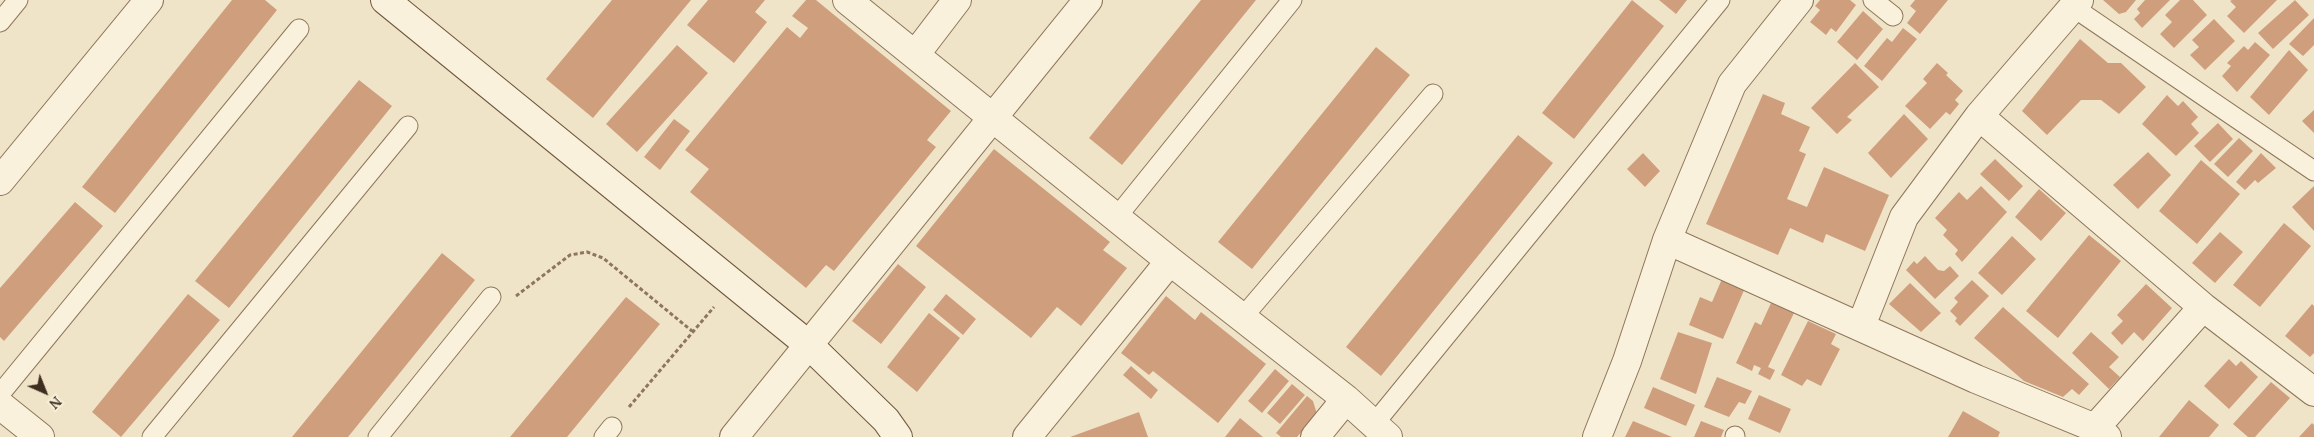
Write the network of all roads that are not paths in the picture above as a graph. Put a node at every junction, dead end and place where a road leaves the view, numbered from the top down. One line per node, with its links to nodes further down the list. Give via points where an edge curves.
1 (18, 0): 13 (lane)
2 (149, 0): 21 (street)
3 (384, 0): 29 (street)
4 (847, 0): 15 (street)
5 (957, 0): 15 (street)
6 (1088, 0): 18 (street)
7 (1292, 0): 22 (lane)
8 (1720, 0): 34 (lane)
9 (1799, 0): 23 (street, via 1732,84)
10 (1873, 0): 12 (lane)
11 (2076, 4): 17 (street); 20 (lane)
12 (1892, 16)
13 (0, 22)
14 (299, 29): 31 (lane)
15 (915, 55): 18 (street)
16 (1433, 94): 27 (lane)
17 (1979, 116): 26 (street); 28 (street, via 1904,217)
18 (992, 118): 22 (street); 29 (street)
19 (408, 126): 37 (lane)
20 (2314, 171)
21 (0, 182)
22 (1116, 218): 24 (street)
23 (1667, 240): 28 (street); 43 (street)
24 (1170, 261): 27 (street); 41 (street)
25 (491, 297): 38 (lane)
26 (2203, 307): 30 (street); 35 (street)
27 (1242, 318): 32 (street)
28 (1861, 326): 35 (street)
29 (810, 346): 39 (street); 40 (street, via 886,420)
30 (2314, 391)
31 (0, 394)
32 (1346, 399): 34 (street); 42 (street)
33 (0, 405): 36 (street)
34 (1381, 430)
35 (2101, 433)
36 (40, 437)
37 (152, 437)
38 (378, 437)
39 (734, 437)
40 (898, 437)
41 (1027, 437)
42 (1315, 437)
43 (1597, 437)

